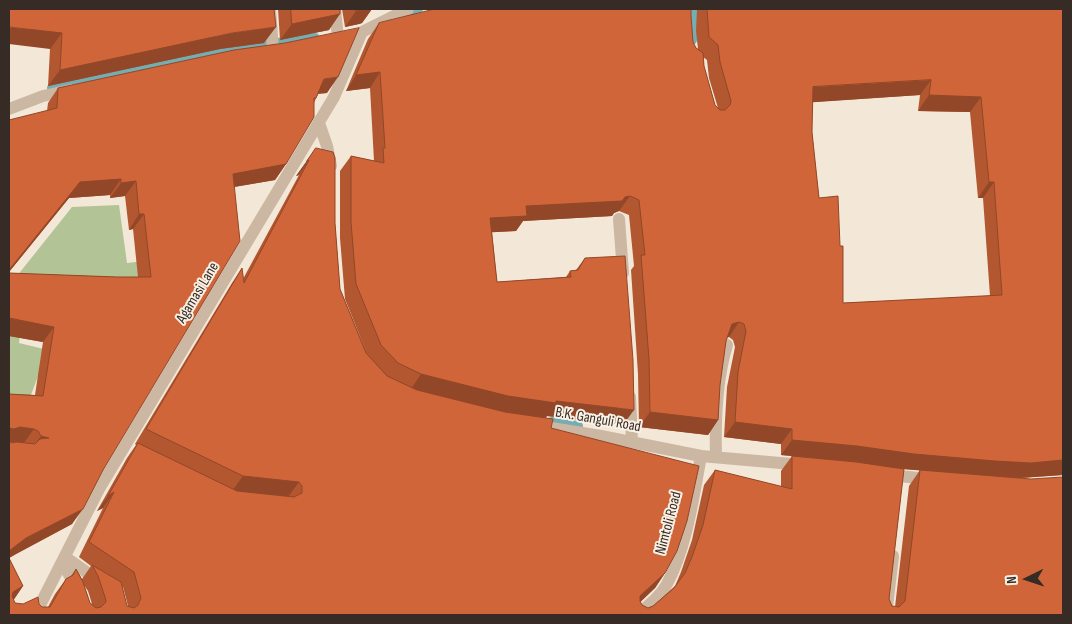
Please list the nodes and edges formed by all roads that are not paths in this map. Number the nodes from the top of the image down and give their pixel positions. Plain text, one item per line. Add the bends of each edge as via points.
1 (270, 9) edge
2 (335, 9) edge
3 (408, 9) edge
4 (362, 32) junction
5 (273, 49) edge
6 (87, 87) edge
7 (9, 109) edge
8 (319, 123) junction
9 (332, 182) edge
10 (619, 219) edge
11 (624, 286) edge
12 (727, 345) edge
13 (630, 384) edge
14 (524, 424) edge
15 (632, 442) junction
16 (701, 456) junction
17 (716, 457) junction
18 (816, 466) edge
19 (874, 473) edge
20 (939, 480) edge
21 (894, 548) edge
22 (63, 560) junction
23 (110, 588) edge
24 (44, 596) junction
25 (26, 604) edge
26 (34, 615) edge
27 (87, 615) edge
28 (637, 615) edge
29 (886, 615) edge

1 - 5 street
2 - 4 street via 334,39
3 - 4 street
4 - 8 street, Agamasi Lane
6 - 7 street via 43,96
8 - 9 street via 327,146
8 - 22 street, Agamasi Lane via 129,450 99,489
10 - 11 street
12 - 17 street via 722,363
13 - 15 street
14 - 15 street, B.K. Ganguli Road
15 - 16 street, B.K. Ganguli Road
16 - 17 street, B.K. Ganguli Road
16 - 28 street, Nimtoli Road via 681,550 666,585 655,600
17 - 18 street, B.K. Ganguli Road
19 - 20 street via 902,481
21 - 29 street
22 - 23 street
22 - 24 street, Agamasi Lane
22 - 27 street
24 - 25 street
24 - 26 street, Agamasi Lane

